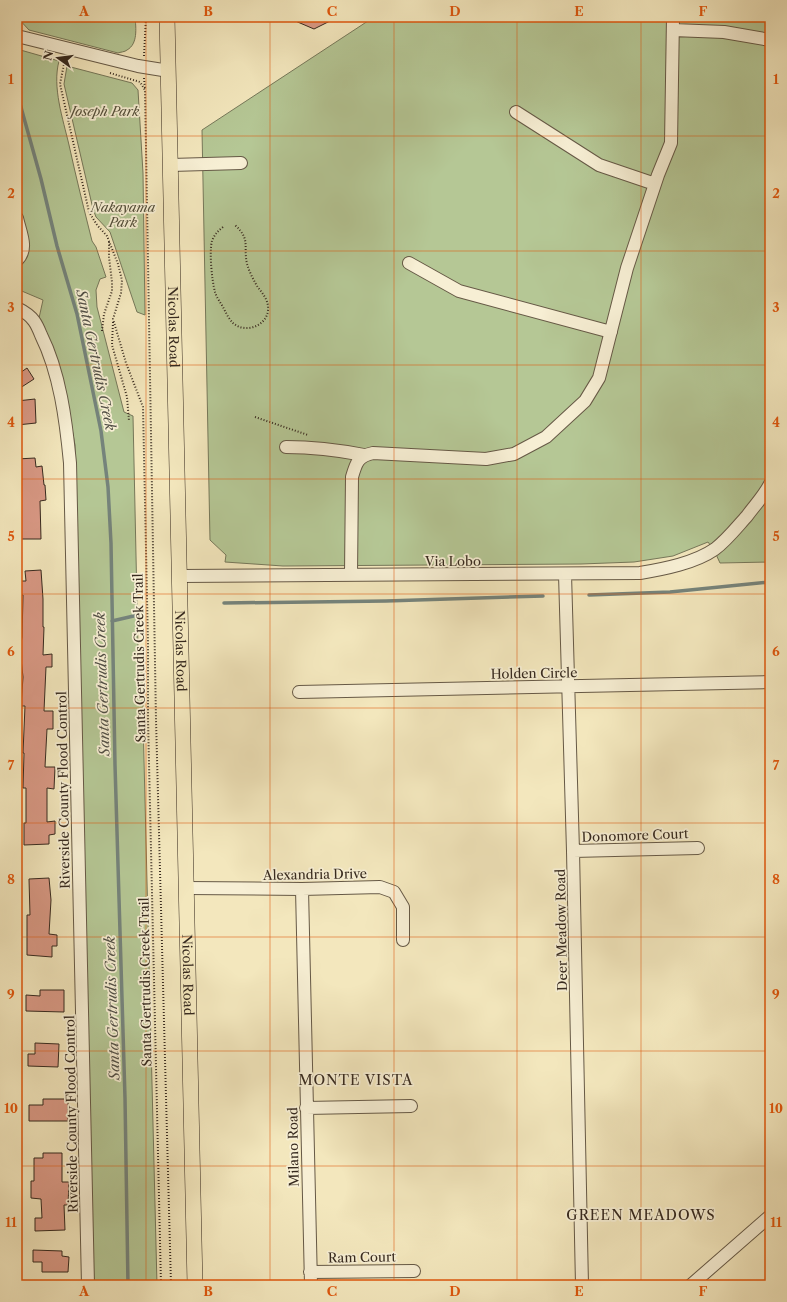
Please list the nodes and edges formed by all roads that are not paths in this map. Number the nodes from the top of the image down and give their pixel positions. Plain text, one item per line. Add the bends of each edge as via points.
1 (167, 17) edge
2 (672, 17) edge
3 (673, 30) junction
4 (17, 36) edge
5 (770, 40) edge
6 (169, 71) junction
7 (516, 112) dead end
8 (241, 163) dead end
9 (171, 165) junction
10 (655, 184) junction
11 (17, 218) edge
12 (17, 260) edge
13 (409, 263) dead end
14 (17, 308) edge
15 (611, 332) junction
16 (286, 447) dead end
17 (364, 455) junction
18 (770, 484) edge
19 (565, 574) junction
20 (351, 575) junction
21 (180, 576) junction
22 (770, 682) edge
23 (568, 686) junction
24 (299, 692) dead end
25 (698, 848) dead end
26 (573, 851) junction
27 (186, 888) junction
28 (302, 889) junction
29 (403, 940) dead end
30 (410, 1106) dead end
31 (306, 1108) junction
32 (770, 1216) edge
33 (414, 1270) dead end
34 (310, 1272) junction
35 (88, 1285) edge
36 (195, 1285) edge
37 (311, 1285) edge
38 (582, 1285) edge
39 (690, 1285) edge

1 - 6 main road, Nicolas Road
2 - 3 street
3 - 5 street via 724,32
3 - 10 street via 671,143
4 - 6 street via 138,66
6 - 9 main road, Nicolas Road
7 - 10 street via 599,165
8 - 9 street
9 - 21 main road, Nicolas Road
10 - 15 street via 627,268
11 - 12 street via 24,249
13 - 15 street via 459,291
14 - 35 street, Riverside County Flood Control via 34,321 53,362 65,421 70,463
15 - 17 street via 599,378 585,401 546,437 514,454 486,459 373,453
16 - 17 street via 333,449
17 - 20 street via 356,463 352,477
18 - 19 street, Via Lobo via 764,495 721,544 694,559 640,573
19 - 20 street, Via Lobo
19 - 23 street, Deer Meadow Road
20 - 21 street, Via Lobo
21 - 27 main road, Nicolas Road
22 - 23 street, Holden Circle
23 - 24 street, Holden Circle
23 - 26 street, Deer Meadow Road
25 - 26 street, Donomore Court
26 - 38 street, Deer Meadow Road
27 - 28 street, Alexandria Drive
27 - 36 main road, Nicolas Road
28 - 29 street, Alexandria Drive via 380,887 394,892 402,907
28 - 31 street, Milano Road
30 - 31 street
31 - 34 street, Milano Road
32 - 39 street
33 - 34 street, Ram Court
34 - 37 street, Milano Road

